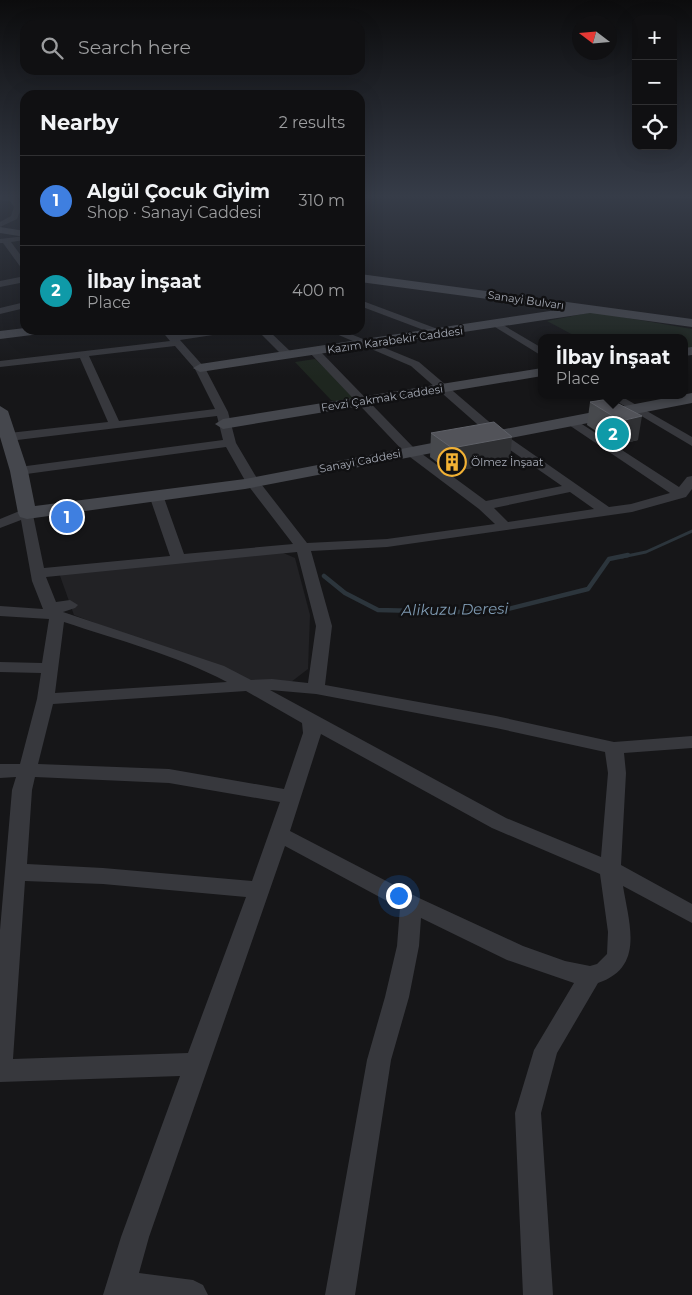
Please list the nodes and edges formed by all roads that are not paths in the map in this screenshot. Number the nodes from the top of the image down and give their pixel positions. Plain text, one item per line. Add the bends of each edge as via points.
1 (365, 279) edge
2 (20, 280) edge
3 (0, 284) edge
4 (406, 284) junction
5 (365, 290) edge
6 (365, 305) edge
7 (20, 306) edge
8 (591, 309) junction
9 (0, 310) edge
10 (692, 323) edge
11 (498, 325) junction
12 (20, 332) edge
13 (440, 333) junction
14 (0, 335) edge
15 (187, 335) edge
16 (267, 335) edge
17 (345, 335) edge
18 (172, 337) edge
19 (368, 344) junction
20 (538, 350) edge
21 (314, 352) junction
22 (83, 354) junction
23 (288, 355) junction
24 (0, 364) edge
25 (200, 368) junction
26 (538, 373) edge
27 (441, 388) junction
28 (617, 399) edge
29 (687, 399) edge
30 (362, 401) junction
31 (633, 409) junction
32 (1, 417) edge
33 (222, 418) junction
34 (570, 421) junction
35 (115, 424) junction
36 (498, 435) junction
37 (9, 437) junction
38 (692, 442) edge
39 (230, 443) junction
40 (410, 451) junction
41 (19, 471) junction
42 (692, 480) edge
43 (252, 481) junction
44 (573, 488) junction
45 (681, 494) junction
46 (156, 495) junction
47 (484, 506) junction
48 (607, 512) junction
49 (27, 513) junction
50 (0, 524) edge
51 (505, 526) junction
52 (303, 547) junction
53 (178, 559) junction
54 (38, 573) junction
55 (59, 609) junction
56 (0, 611) edge
57 (0, 667) edge
58 (50, 668) junction
59 (251, 686) junction
60 (316, 689) junction
61 (46, 699) junction
62 (310, 720) junction
63 (692, 742) edge
64 (614, 748) junction
65 (27, 770) junction
66 (0, 771) edge
67 (291, 796) junction
68 (279, 834) junction
69 (610, 870) junction
70 (16, 872) junction
71 (258, 890) junction
72 (411, 904) junction
73 (692, 914) edge
74 (590, 976) junction
75 (197, 1064) junction
76 (0, 1071) edge
77 (120, 1290) edge
78 (193, 1295) edge
79 (340, 1295) edge
80 (538, 1295) edge

1 - 4 street, Sanayi Bulvarı
2 - 3 street
4 - 5 street
4 - 8 street, Sanayi Bulvarı
6 - 13 street
7 - 9 street
8 - 10 street, Sanayi Bulvarı
8 - 11 street, Kazım Karabekir Caddesi
11 - 13 street, Kazım Karabekir Caddesi
11 - 20 street
12 - 14 street
13 - 19 street, Kazım Karabekir Caddesi
15 - 18 street
16 - 23 street
17 - 19 street
18 - 22 street
18 - 25 street
19 - 21 street, Kazım Karabekir Caddesi
19 - 27 street via 415,364
21 - 23 street, Kazım Karabekir Caddesi
21 - 30 street
22 - 24 street
22 - 35 street
23 - 25 street, Kazım Karabekir Caddesi
25 - 33 street
26 - 27 street, Fevzi Çakmak Caddesi
27 - 30 street, Fevzi Çakmak Caddesi
27 - 36 street
28 - 31 street
29 - 31 street, Sanayi Caddesi
30 - 33 street, Fevzi Çakmak Caddesi
30 - 40 street
31 - 34 street, Sanayi Caddesi
31 - 38 street
32 - 37 street
33 - 35 street
33 - 39 street
34 - 36 street, Sanayi Caddesi
34 - 45 street
35 - 37 street
36 - 40 street, Sanayi Caddesi
36 - 44 street
37 - 41 street
39 - 41 street
39 - 43 street
40 - 43 street, Sanayi Caddesi
40 - 47 street
41 - 49 street
42 - 45 street
43 - 46 street, Sanayi Caddesi
43 - 52 street
44 - 47 street
44 - 48 street
45 - 48 street
46 - 49 street, Sanayi Caddesi
46 - 53 street
47 - 51 street
48 - 51 street
49 - 50 street
49 - 54 street
51 - 52 street via 386,543
52 - 53 street
52 - 60 street via 324,626
53 - 54 street
54 - 55 street
55 - 56 street
55 - 58 street
55 - 59 street
57 - 58 street
58 - 61 street
59 - 60 street via 272,684
59 - 61 street
59 - 62 street
60 - 64 street via 496,722
61 - 65 street
62 - 67 street via 312,733
62 - 69 street via 499,823
63 - 64 street
64 - 69 street via 616,773
65 - 66 street
65 - 67 street via 169,776
65 - 70 street via 22,790
67 - 68 street
68 - 71 street
68 - 72 street
69 - 73 street
69 - 74 street via 618,957 605,971
70 - 71 street
70 - 76 street
71 - 75 street
72 - 74 street via 516,953 564,972
72 - 79 street via 408,946 378,1060
74 - 80 street via 546,1050 528,1113
75 - 76 street
75 - 77 street via 135,1236
77 - 78 street

